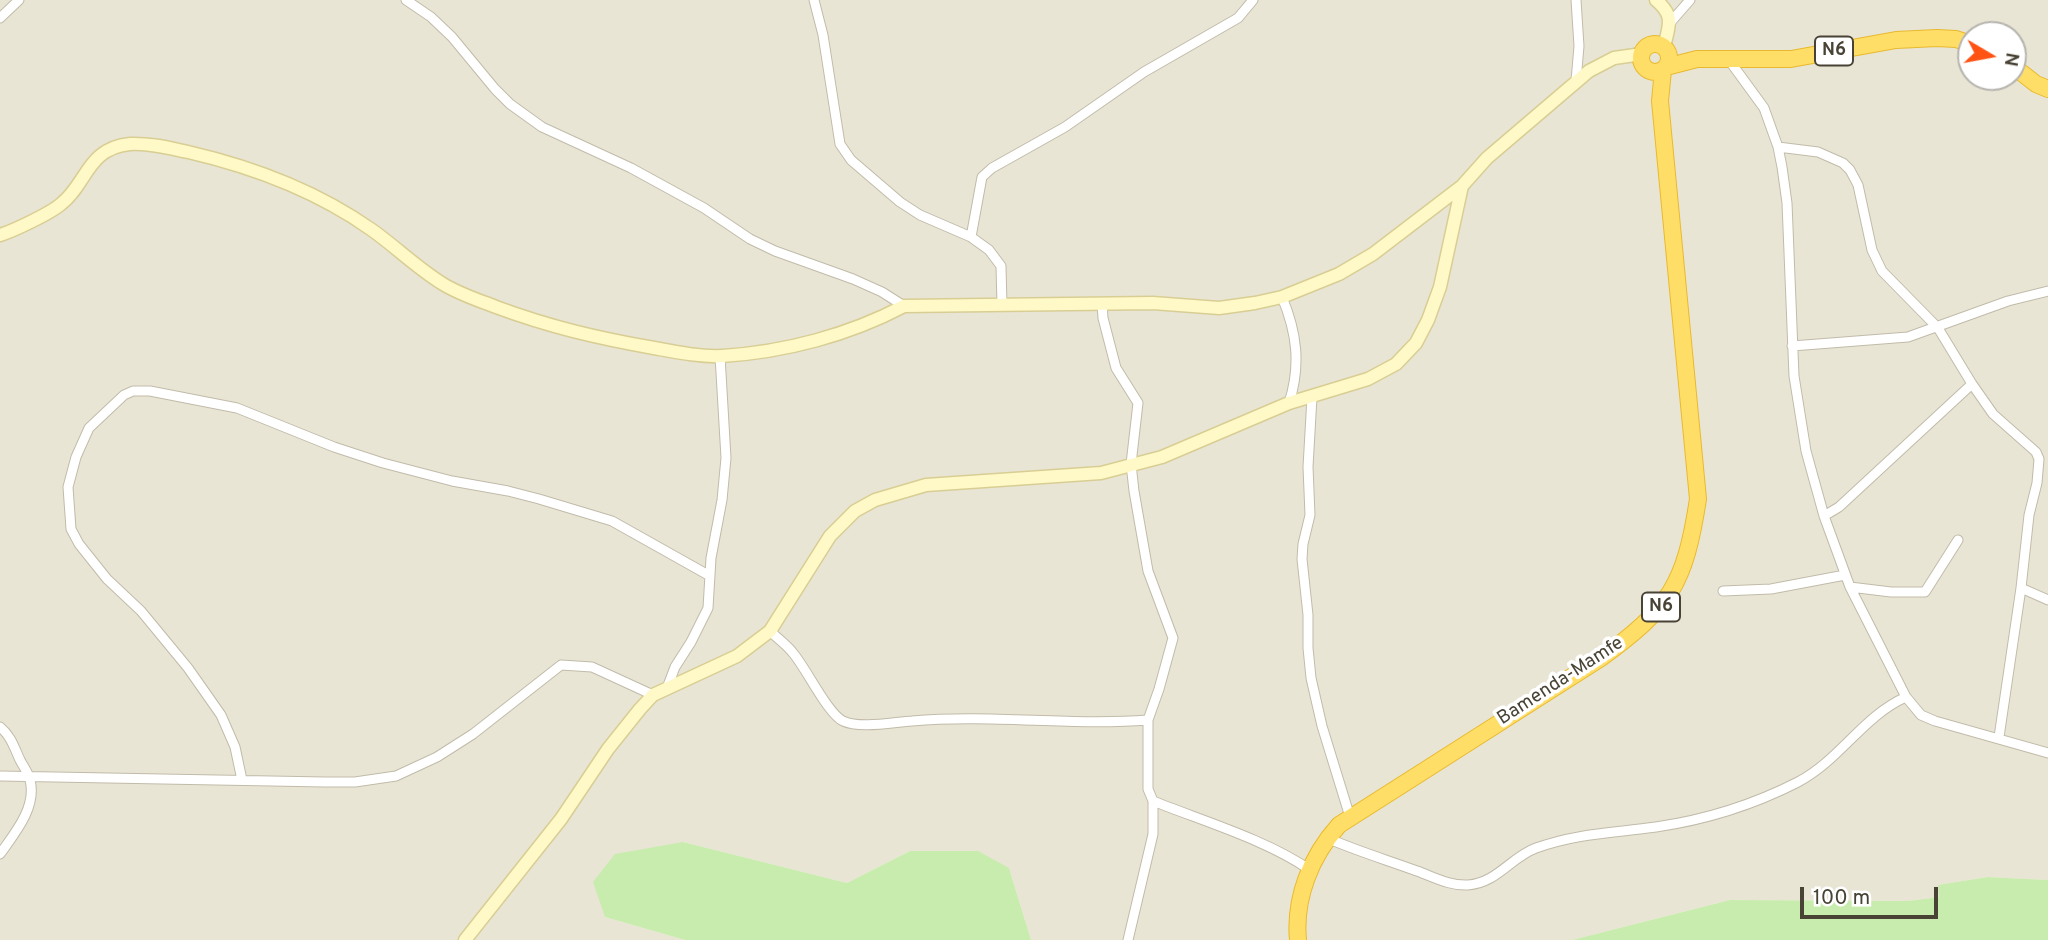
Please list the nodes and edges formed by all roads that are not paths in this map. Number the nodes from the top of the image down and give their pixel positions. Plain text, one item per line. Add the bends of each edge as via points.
1 (19, 0) edge
2 (406, 0) edge
3 (814, 0) edge
4 (1253, 0) edge
5 (1576, 0) edge
6 (1656, 0) edge
7 (1690, 0) edge
8 (0, 18) edge
9 (1669, 24) junction
10 (1957, 39) edge
11 (1642, 54) junction
12 (1729, 60) junction
13 (1662, 61) junction
14 (2027, 77) edge
15 (1576, 81) junction
16 (2048, 89) edge
17 (1778, 147) junction
18 (1462, 186) junction
19 (0, 235) edge
20 (971, 237) junction
21 (2048, 291) edge
22 (1282, 297) junction
23 (1102, 304) junction
24 (1002, 305) junction
25 (904, 306) junction
26 (1938, 328) junction
27 (1792, 346) junction
28 (720, 356) junction
29 (1972, 384) junction
30 (1312, 397) junction
31 (1289, 403) junction
32 (1131, 464) junction
33 (2037, 483) junction
34 (2048, 485) edge
35 (1824, 516) junction
36 (1958, 540) dead end
37 (1845, 575) junction
38 (710, 576) junction
39 (1850, 587) junction
40 (2021, 588) junction
41 (1723, 591) dead end
42 (2048, 600) edge
43 (770, 631) junction
44 (667, 688) junction
45 (653, 695) junction
46 (1906, 697) junction
47 (1148, 720) junction
48 (0, 727) edge
49 (1999, 737) junction
50 (2048, 753) edge
51 (0, 776) edge
52 (29, 778) junction
53 (242, 780) junction
54 (1153, 801) junction
55 (1350, 817) junction
56 (1327, 838) junction
57 (0, 854) edge
58 (1310, 870) junction
59 (466, 940) edge
60 (1128, 940) edge
61 (1298, 940) edge

1 - 8 street
2 - 25 street via 452,37 510,104 542,127 631,168 750,239 853,279
3 - 20 street via 841,144 851,160 920,215
4 - 20 street via 1238,18 992,168 982,177
5 - 15 street
6 - 9 street via 1668,12
7 - 9 street
9 - 13 street
10 - 12 highway, N6 via 1896,40 1791,60
11 - 13 highway, Bamenda-Mamfe / N6 via 1644,66
11 - 13 highway, N6 via 1649,46 1659,45
11 - 15 street via 1604,61
12 - 13 highway, N6
12 - 17 street via 1763,108
13 - 55 highway, Bamenda-Mamfe / N6 via 1660,101 1698,499 1691,545 1680,574 1667,599 1634,634
14 - 16 highway
15 - 18 street via 1487,158
17 - 26 street via 1818,152 1850,170 1858,185 1877,263
17 - 27 street via 1787,203
18 - 22 street via 1373,254 1339,274
18 - 30 street via 1440,287 1416,343 1396,364 1378,374
19 - 28 street via 62,204 96,159 111,149 128,144 167,147 221,160 324,200 371,229 444,285 540,324 679,353
20 - 24 street via 1001,266
21 - 26 street
22 - 23 street via 1219,308
22 - 31 street via 1294,328 1298,358
23 - 24 street
23 - 32 street via 1116,368 1138,403
24 - 25 street
25 - 28 street via 811,342
26 - 27 street via 1908,337
26 - 29 street
27 - 35 street via 1798,410
28 - 38 street via 726,458
29 - 33 street via 1993,414 2036,452
29 - 35 street
30 - 31 street
30 - 55 street via 1310,515 1302,559 1308,648 1322,726
31 - 32 street via 1162,457
32 - 43 street via 1101,473 942,482 874,500 845,518 830,536
32 - 47 street via 1148,571 1172,638
33 - 34 street
33 - 40 street
35 - 37 street
36 - 39 street via 1925,592
37 - 39 street
37 - 41 street via 1772,590
38 - 44 street via 708,608
38 - 53 street via 612,522 508,491 383,463 237,408 133,391 89,428 68,487 71,529 92,562 156,628 221,715 236,747
39 - 46 street
40 - 42 street
40 - 49 street
43 - 44 street via 737,656
43 - 47 street via 792,651 832,712 849,723 937,718
44 - 45 street
45 - 53 street via 592,667 561,664 473,734 396,776 355,782
45 - 59 street
46 - 49 street via 1926,718
46 - 56 street via 1875,715 1833,758 1766,797 1699,818 1548,844 1526,852 1485,882 1443,882
47 - 54 street via 1148,789
48 - 52 street via 8,733
49 - 50 street
51 - 52 street
52 - 53 street
52 - 57 street via 32,792 25,816
54 - 58 street via 1274,849
54 - 60 street via 1153,834
55 - 56 highway, Bamenda-Mamfe / N6
56 - 58 highway, Bamenda-Mamfe / N6
58 - 61 highway, Bamenda-Mamfe / N6 via 1299,910

